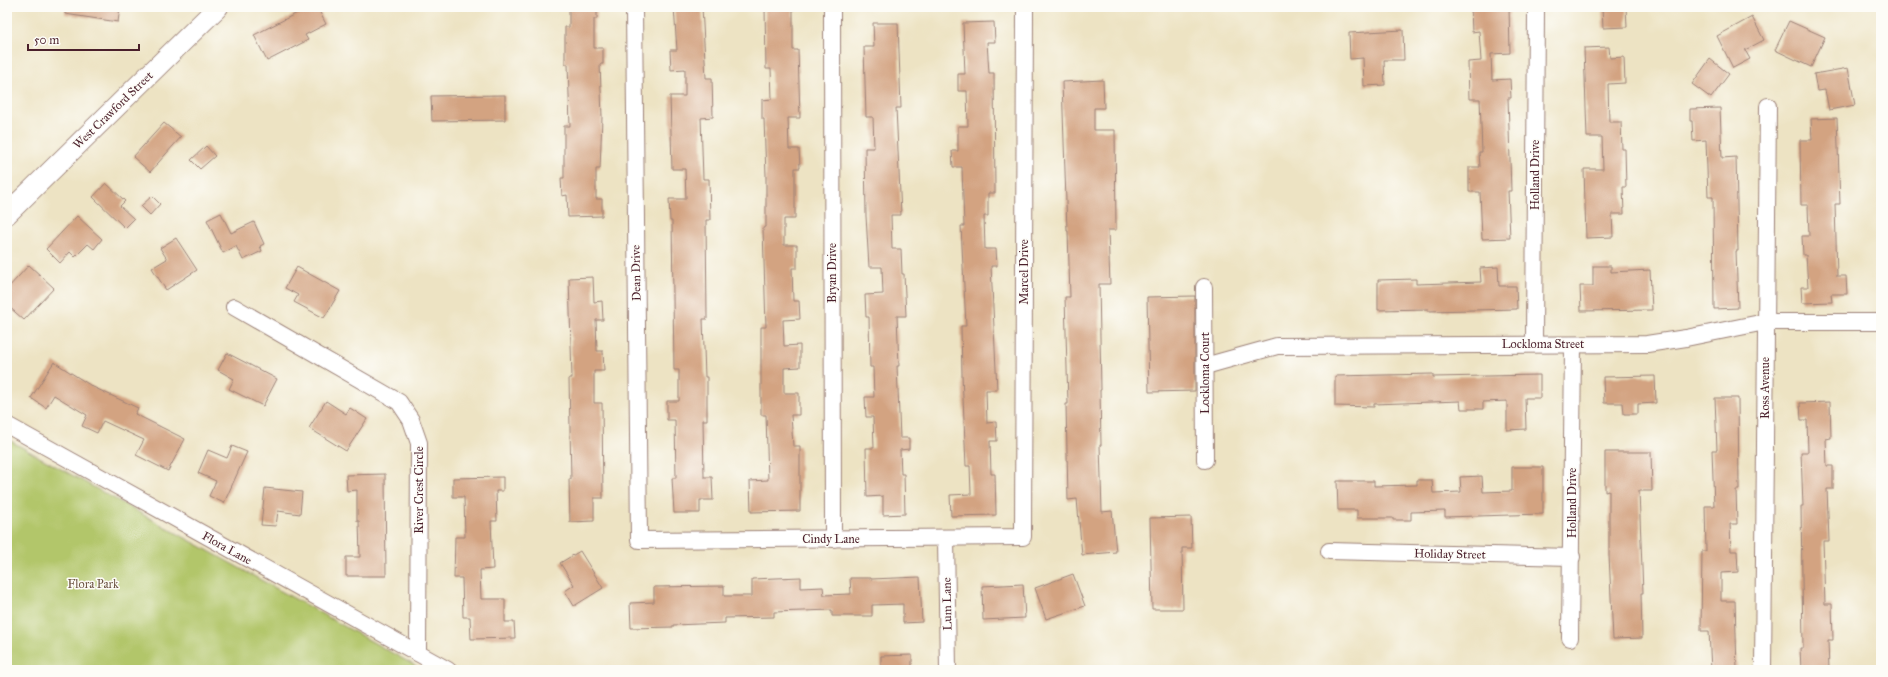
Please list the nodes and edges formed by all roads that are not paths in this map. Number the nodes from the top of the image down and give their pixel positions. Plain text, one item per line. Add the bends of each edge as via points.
1 (218, 7) edge
2 (634, 7) edge
3 (832, 7) edge
4 (1024, 7) edge
5 (1536, 7) edge
6 (1768, 106) dead end
7 (7, 214) edge
8 (1204, 287) dead end
9 (234, 307) dead end
10 (1765, 322) junction
11 (1881, 322) edge
12 (1534, 344) junction
13 (1573, 345) junction
14 (1205, 366) junction
15 (7, 426) edge
16 (1205, 460) dead end
17 (1023, 537) joint
18 (946, 538) junction
19 (638, 540) joint
20 (833, 540) junction
21 (1329, 551) dead end
22 (1572, 557) junction
23 (1570, 638) dead end
24 (418, 653) junction
25 (448, 670) edge
26 (948, 670) edge
27 (1763, 670) edge

1 - 7 street, West Crawford Street
2 - 19 street, Dean Drive
3 - 20 street, Bryan Drive
4 - 17 street, Marcel Drive
5 - 12 street, Holland Drive
6 - 10 street, Ross Avenue
8 - 14 street, Lockloma Court
9 - 24 street, River Crest Circle via 399,402 411,420 419,443
10 - 11 street, Lockloma Street
10 - 13 street, Lockloma Street via 1647,344
10 - 27 street, Ross Avenue
12 - 13 street, Lockloma Street
12 - 14 street, Lockloma Street via 1277,346
13 - 22 street, Holland Drive
14 - 16 street, Lockloma Court
15 - 24 street, Flora Lane
17 - 18 street, Cindy Lane
18 - 20 street, Cindy Lane
18 - 26 street, Lum Lane
19 - 20 street, Cindy Lane
21 - 22 street, Holiday Street
22 - 23 street, Holland Drive
24 - 25 street, Flora Lane

